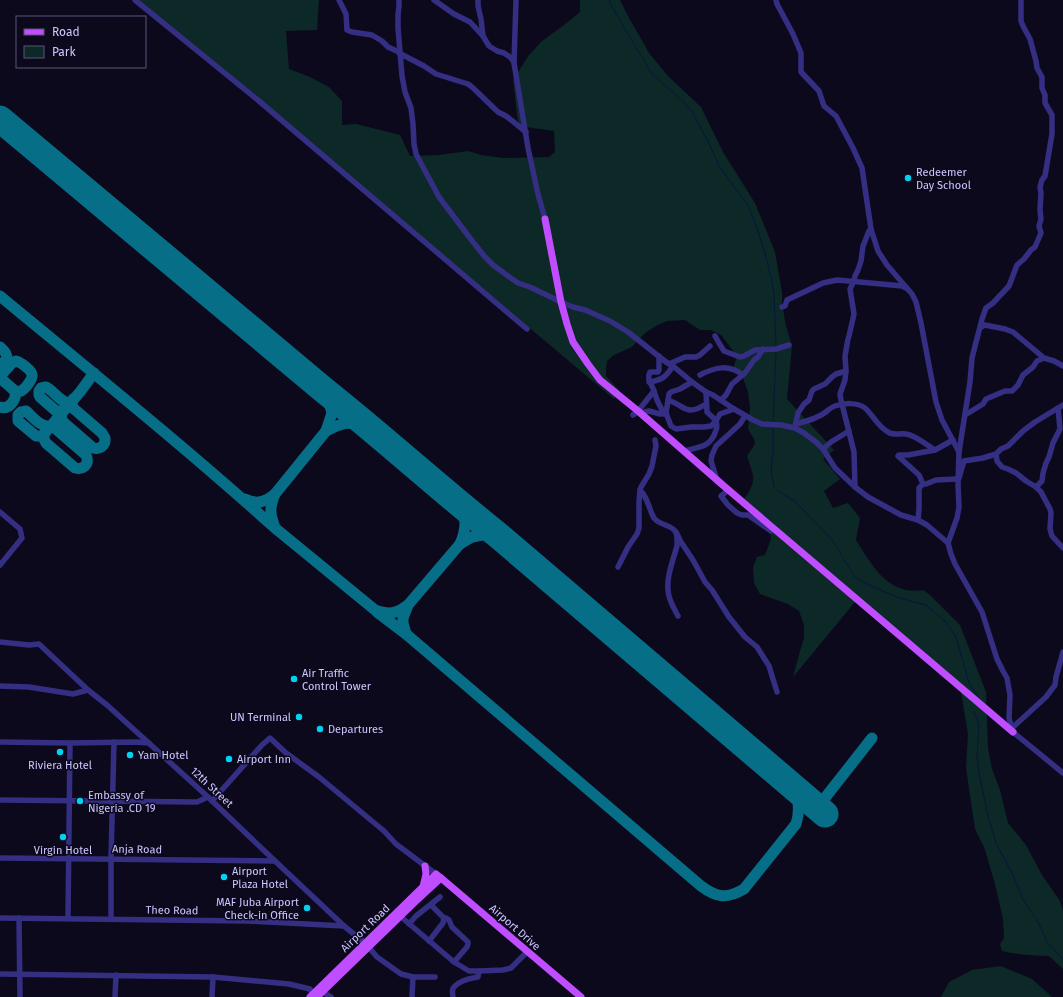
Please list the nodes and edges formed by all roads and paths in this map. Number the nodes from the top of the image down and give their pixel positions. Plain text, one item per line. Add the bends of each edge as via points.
1 (135, 0) edge
2 (339, 0) edge
3 (399, 0) edge
4 (434, 0) edge
5 (478, 0) edge
6 (516, 0) edge
7 (776, 0) edge
8 (1021, 0) edge
9 (483, 36) junction
10 (399, 53) junction
11 (514, 63) junction
12 (526, 132) junction
13 (545, 219) joint
14 (871, 229) junction
15 (854, 281) junction
16 (908, 289) junction
17 (561, 302) junction
18 (782, 307) dead end
19 (981, 327) junction
20 (527, 329) dead end
21 (715, 336) dead end
22 (790, 345) dead end
23 (710, 346) dead end
24 (763, 349) junction
25 (659, 356) junction
26 (1044, 358) junction
27 (671, 365) junction
28 (1063, 366) edge
29 (846, 371) junction
30 (700, 375) dead end
31 (743, 375) junction
32 (649, 382) junction
33 (692, 382) junction
34 (654, 391) junction
35 (706, 392) junction
36 (668, 400) junction
37 (721, 400) junction
38 (706, 404) junction
39 (842, 405) junction
40 (1062, 406) edge
41 (734, 409) junction
42 (637, 413) junction
43 (665, 413) junction
44 (965, 415) junction
45 (745, 416) junction
46 (716, 421) junction
47 (796, 426) junction
48 (849, 431) junction
49 (655, 440) dead end
50 (953, 440) junction
51 (823, 449) junction
52 (935, 450) junction
53 (684, 451) junction
54 (959, 452) junction
55 (996, 454) junction
56 (959, 478) junction
57 (717, 480) junction
58 (923, 484) junction
59 (855, 487) junction
60 (1036, 487) junction
61 (640, 490) junction
62 (726, 492) dead end
63 (0, 512) edge
64 (918, 520) junction
65 (771, 531) dead end
66 (676, 532) junction
67 (948, 543) junction
68 (1063, 548) edge
69 (0, 565) edge
70 (618, 567) dead end
71 (678, 616) dead end
72 (0, 642) edge
73 (1063, 652) edge
74 (0, 686) edge
75 (88, 690) junction
76 (777, 692) dead end
77 (1012, 730) junction
78 (0, 742) edge
79 (114, 742) junction
80 (70, 743) junction
81 (149, 743) junction
82 (1063, 773) edge
83 (210, 799) junction
84 (0, 800) edge
85 (69, 801) junction
86 (112, 801) junction
87 (0, 858) edge
88 (68, 858) junction
89 (111, 859) junction
90 (274, 860) junction
91 (425, 866) junction
92 (439, 876) junction
93 (423, 887) junction
94 (431, 887) junction
95 (452, 887) junction
96 (440, 897) dead end
97 (431, 905) junction
98 (400, 916) junction
99 (0, 918) edge
100 (20, 918) junction
101 (68, 918) junction
102 (444, 918) junction
103 (111, 919) junction
104 (409, 924) junction
105 (344, 926) junction
106 (429, 941) junction
107 (367, 946) junction
108 (527, 952) junction
109 (454, 962) junction
110 (479, 972) junction
111 (0, 974) edge
112 (20, 974) junction
113 (116, 975) junction
114 (213, 976) junction
115 (413, 977) junction
116 (435, 977) dead end
117 (316, 995) edge
118 (20, 997) edge
119 (115, 997) edge
120 (212, 997) edge
121 (331, 997) edge
122 (412, 997) edge
123 (453, 997) edge
124 (581, 997) edge

1 - 20 street
2 - 10 street via 346,14 347,30 372,35
3 - 10 street
4 - 9 street via 470,22
5 - 9 street
6 - 11 street
7 - 14 street via 801,53 801,72 818,91 824,106 836,116 862,168
8 - 19 street via 1021,21 1030,38 1037,68 1042,77 1045,103 1052,115 1052,134 1045,176 1040,187 1041,233 1035,247 1017,265 1009,286 986,308
9 - 11 street via 489,46 510,57
10 - 12 street via 436,74 472,87 498,112
10 - 17 street via 405,92 411,108 416,154 439,197 493,265 518,283 530,286
11 - 12 street
12 - 13 street
13 - 17 main road
14 - 15 street via 863,246
14 - 16 street via 878,251
15 - 16 street via 902,286
15 - 18 street via 837,280 823,283 787,300
15 - 29 street via 850,289 854,314 845,356
16 - 50 street via 916,302 936,402
17 - 25 street via 610,321
17 - 42 main road via 573,342 588,364 600,380
19 - 26 street via 986,325 1013,332
19 - 44 street via 972,358
21 - 24 street via 724,351 738,356 743,357 755,350
22 - 24 street
23 - 27 street via 696,357 685,357
24 - 31 street
25 - 27 street
25 - 32 street via 659,370 650,372
26 - 28 street
26 - 44 street via 1037,361 1023,375 1018,386 1012,391 1005,391 986,399 983,404
27 - 32 street via 661,380
27 - 33 street
29 - 39 street via 840,394
29 - 47 street via 836,374 825,384 814,389 798,413
30 - 31 street via 723,368 734,369
31 - 37 street via 732,384
32 - 34 street
33 - 35 street
33 - 36 street via 670,392
34 - 42 street
34 - 43 street
35 - 37 street
35 - 38 street
36 - 38 street via 686,410 698,409
36 - 43 street
37 - 41 street
38 - 46 street via 707,412
39 - 47 street
39 - 48 street
39 - 52 street via 859,404 886,432 906,434
40 - 55 street via 1035,422
40 - 60 street via 1060,429 1046,463 1042,481
41 - 45 street
41 - 46 street via 720,414
42 - 43 street
42 - 53 main road
43 - 46 street via 671,426 676,429 711,426
44 - 54 street
45 - 47 street via 762,424
45 - 57 street via 716,446 712,455 711,461
46 - 53 street via 716,432 708,443
47 - 51 street
48 - 51 street
48 - 59 street via 854,452
49 - 61 street via 652,466
50 - 52 street
50 - 54 street
51 - 59 street via 835,468
52 - 58 street via 898,455 919,475
53 - 57 main road
54 - 56 street
55 - 56 street via 964,460
55 - 60 street via 1002,466
56 - 58 street
56 - 67 street via 959,507
57 - 77 main road
58 - 64 street via 919,488
59 - 64 street via 889,509
60 - 68 street via 1050,509 1052,536
61 - 66 street via 648,500 654,518
61 - 70 street via 639,528
62 - 65 street via 721,496 737,513 748,515
63 - 69 street via 20,529 22,538
64 - 67 street
66 - 71 street via 678,541 668,588 670,602
66 - 76 street via 729,617 769,666
67 - 77 street via 955,564 982,612 998,659 1008,678
72 - 75 street, 12th Street via 39,644
73 - 77 street via 1051,692
74 - 75 street via 29,687 74,694
75 - 81 street, 12th Street
77 - 82 street
78 - 80 street
79 - 80 street
79 - 81 street
79 - 86 street
80 - 85 street
81 - 83 street, 12th Street
83 - 86 street via 197,802
83 - 90 street, 12th Street
83 - 91 street via 270,738
84 - 85 street
85 - 86 street
85 - 88 street
86 - 89 street
87 - 88 street, Anja Road
88 - 89 street, Anja Road
88 - 101 street
89 - 90 street, Anja Road
89 - 103 street
90 - 105 street, 12th Street
91 - 92 street
91 - 93 main road
92 - 93 main road, Airport Road
92 - 94 main road, Airport Road
92 - 95 main road, Airport Drive
93 - 107 main road, Airport Road
94 - 95 main road
94 - 98 main road, Airport Road
95 - 108 main road, Airport Drive
96 - 97 street
97 - 102 street
97 - 104 street
98 - 104 street
98 - 107 main road, Airport Road
99 - 100 street, Theo Road
100 - 101 street, Theo Road
100 - 112 street
101 - 103 street, Theo Road
102 - 106 street
102 - 109 street via 449,920 452,928 468,942
103 - 105 street, Theo Road via 247,921
104 - 106 street
105 - 107 street, 12th Street
106 - 109 street
107 - 115 street, 12th Street via 389,966 401,974
107 - 117 main road, Airport Road
108 - 110 street via 511,968
108 - 124 main road, Airport Drive
109 - 110 street via 469,971
110 - 123 street via 478,977 454,987
111 - 112 street
112 - 113 street
112 - 118 street
113 - 114 street
113 - 119 street
114 - 117 street via 310,988
114 - 120 street
115 - 116 street
115 - 122 street
117 - 121 street

